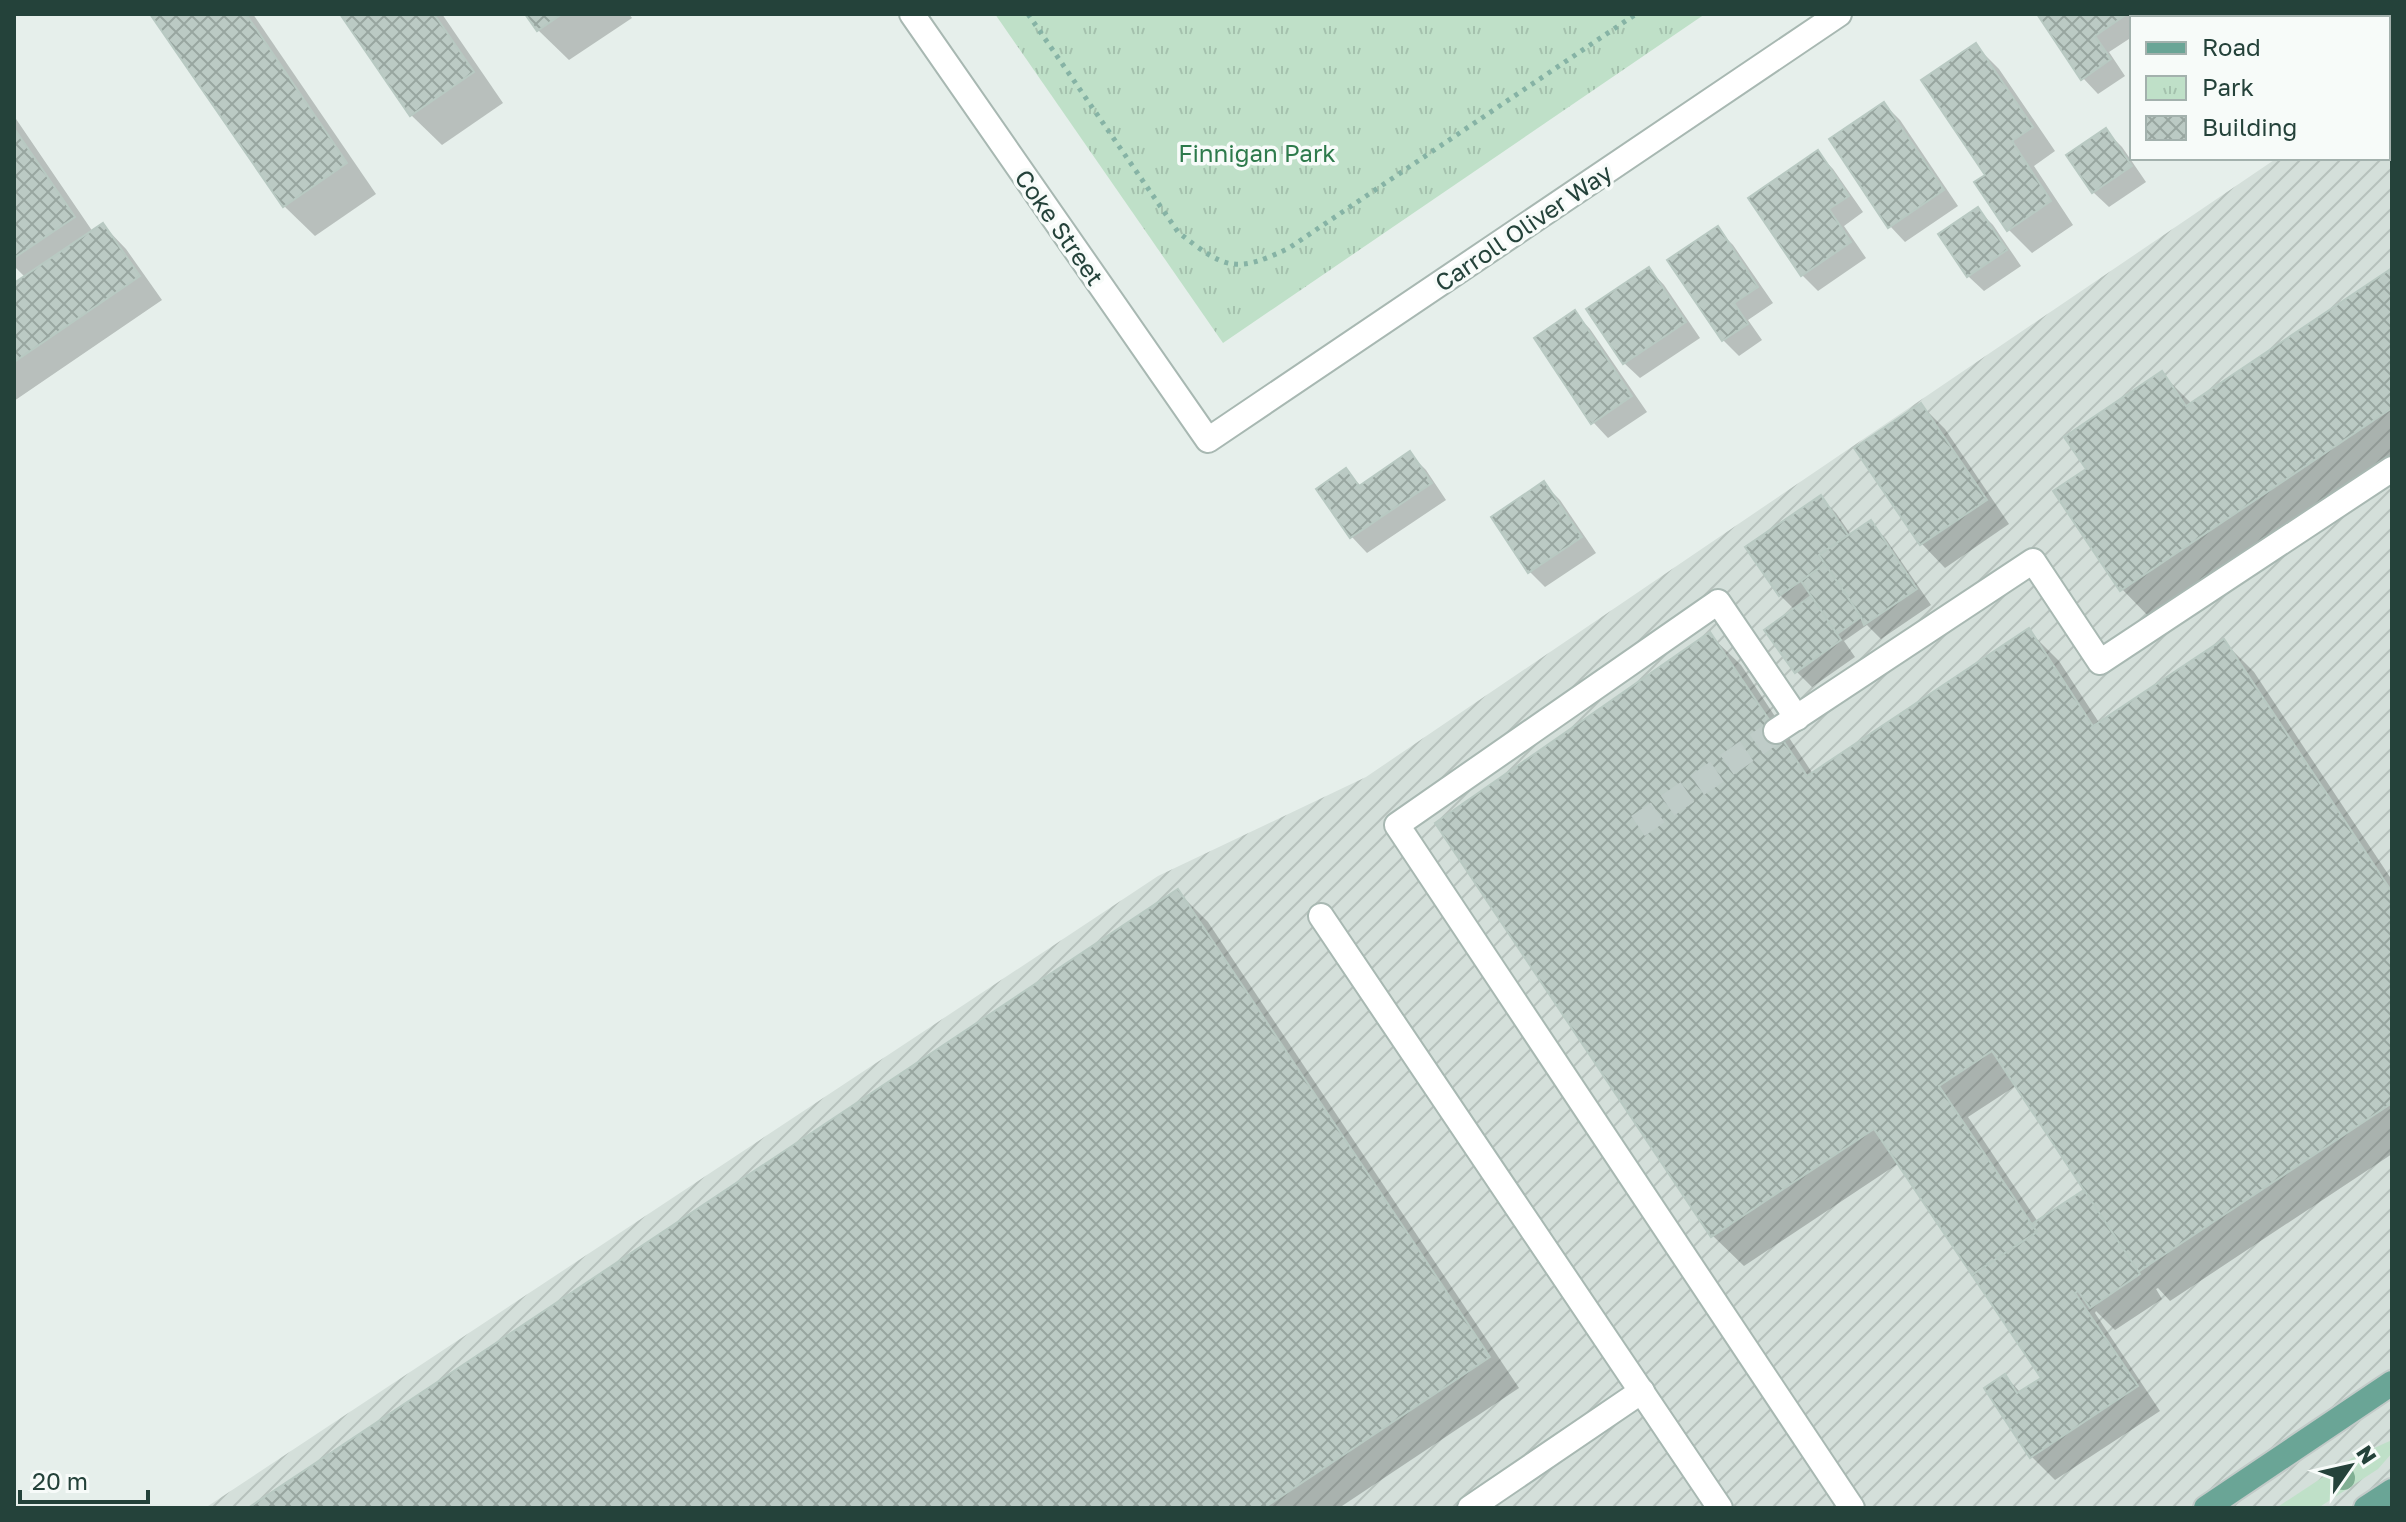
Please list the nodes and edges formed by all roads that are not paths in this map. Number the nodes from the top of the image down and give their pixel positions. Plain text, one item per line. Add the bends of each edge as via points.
1 (912, 14) edge
2 (1839, 14) edge
3 (1208, 440) joint
4 (2392, 469) edge
5 (1797, 718) junction
6 (1776, 731) tunnel mouth
7 (1321, 916) dead end
8 (2392, 1383) edge
9 (1642, 1391) junction
10 (2392, 1491) edge
11 (1470, 1508) edge
12 (1720, 1508) edge
13 (1852, 1508) edge
14 (2206, 1508) edge
15 (2366, 1508) edge

1 - 3 street, Coke Street
2 - 3 street, Carroll Oliver Way
4 - 5 street via 2100,662 2033,561
5 - 6 street
5 - 13 street via 1718,602 1397,825
7 - 9 street
8 - 14 main road
9 - 11 street
9 - 12 street
10 - 15 main road

